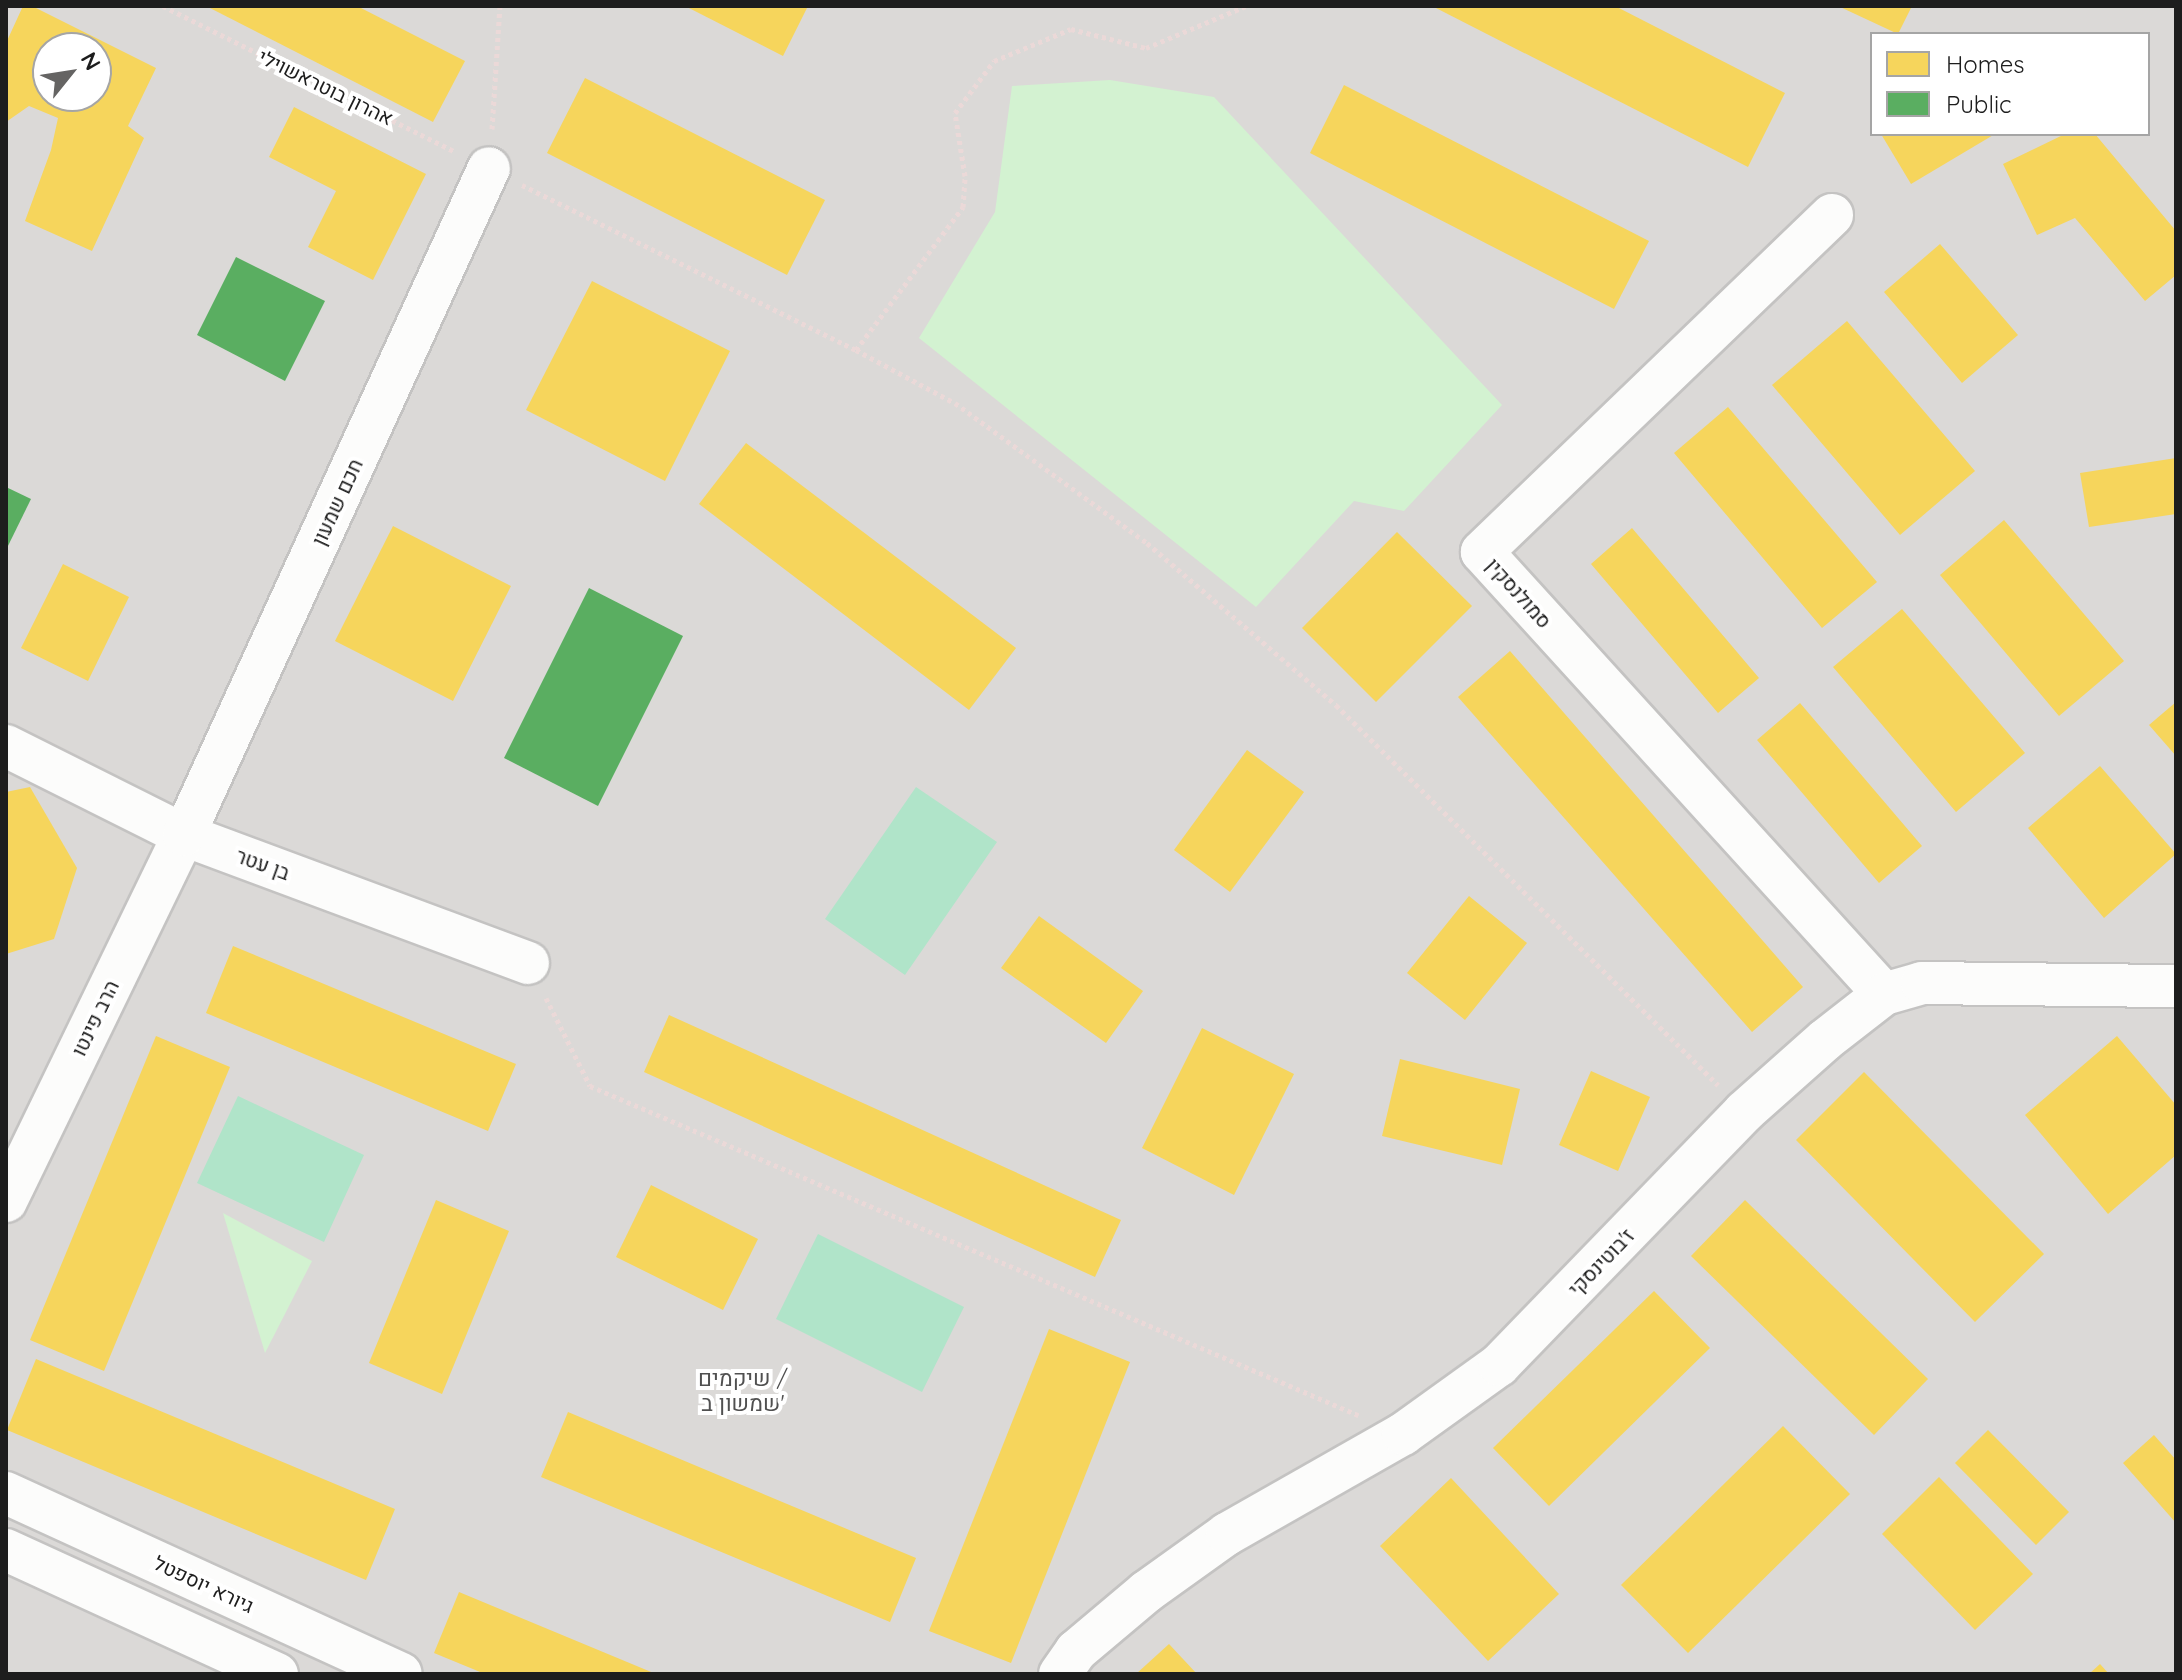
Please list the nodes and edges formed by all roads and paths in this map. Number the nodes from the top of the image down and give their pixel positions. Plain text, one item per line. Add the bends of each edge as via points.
1 (163, 6) edge
2 (500, 6) edge
3 (1246, 6) edge
4 (489, 168) junction
5 (1832, 215) dead end
6 (856, 350) junction
7 (6, 746) edge
8 (184, 835) junction
9 (528, 963) joint
10 (2176, 986) edge
11 (1884, 994) junction
12 (1744, 1112) junction
13 (6, 1201) edge
14 (1403, 1434) junction
15 (6, 1493) edge
16 (6, 1550) edge
17 (277, 1674) edge
18 (401, 1674) edge
19 (1060, 1674) edge

1 - 4 path, אהרון בוטראשוילי
2 - 4 path
3 - 6 path via 1146,48 1071,29 994,61 955,113 965,176 963,207
4 - 6 path, אהרון בוטראשוילי
4 - 8 street, חכם שמעון
5 - 11 street, סמולנסקין via 1482,552
6 - 12 path, אהרון בוטראשוילי via 955,403 1195,583 1336,705
7 - 8 street, בן עטר
8 - 9 street, בן עטר
8 - 13 street, הרב פינטו
9 - 14 path via 590,1086
10 - 11 street, ז'בוטינסקי via 1948,982
11 - 12 street, ז'בוטינסקי
12 - 14 street, ז'בוטינסקי via 1499,1365
14 - 19 street, ז'בוטינסקי via 1227,1534 1123,1611 1076,1651
15 - 18 street, גיורא יוספטל
16 - 17 street

